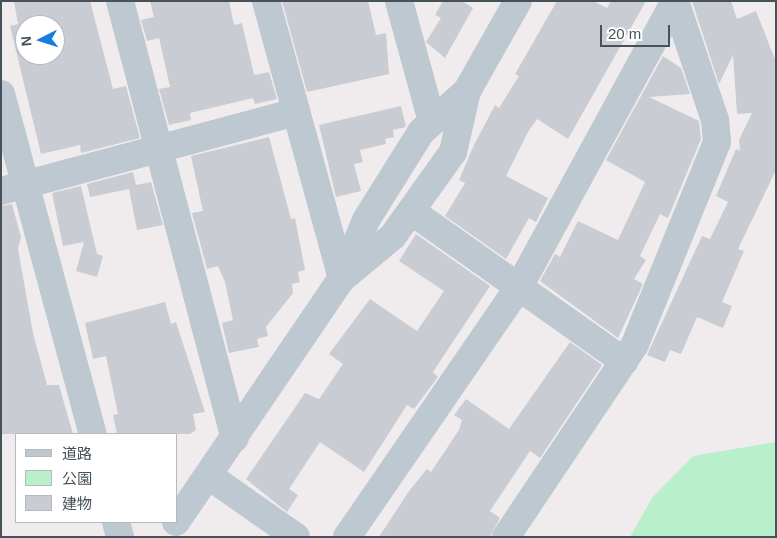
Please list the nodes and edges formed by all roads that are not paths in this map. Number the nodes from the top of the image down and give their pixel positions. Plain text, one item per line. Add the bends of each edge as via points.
1 (120, 1) edge
2 (266, 1) edge
3 (399, 1) edge
4 (518, 1) edge
5 (675, 1) edge
6 (467, 91) junction
7 (1, 94) edge
8 (296, 112) junction
9 (432, 122) junction
10 (159, 148) junction
11 (13, 187) edge
12 (411, 211) junction
13 (342, 278) junction
14 (519, 287) junction
15 (624, 361) junction
16 (93, 433) edge
17 (235, 438) junction
18 (209, 476) junction
19 (178, 519) edge
20 (116, 523) edge
21 (175, 523) edge
22 (120, 537) edge
23 (165, 537) edge
24 (296, 537) edge
25 (347, 537) edge
26 (506, 537) edge

1 - 10 street
2 - 8 street
3 - 9 street
4 - 6 street
5 - 14 street
5 - 15 street via 715,120 717,142 635,344
6 - 9 street
6 - 12 street via 453,152
7 - 11 street
8 - 10 street
8 - 13 street
9 - 13 street via 421,132 366,220
10 - 11 street
10 - 17 street
11 - 16 street
12 - 13 street via 393,236
12 - 14 street
13 - 17 street
14 - 15 street
14 - 25 street
15 - 26 street
17 - 18 street
18 - 19 street
18 - 24 street
20 - 22 street
21 - 23 street

